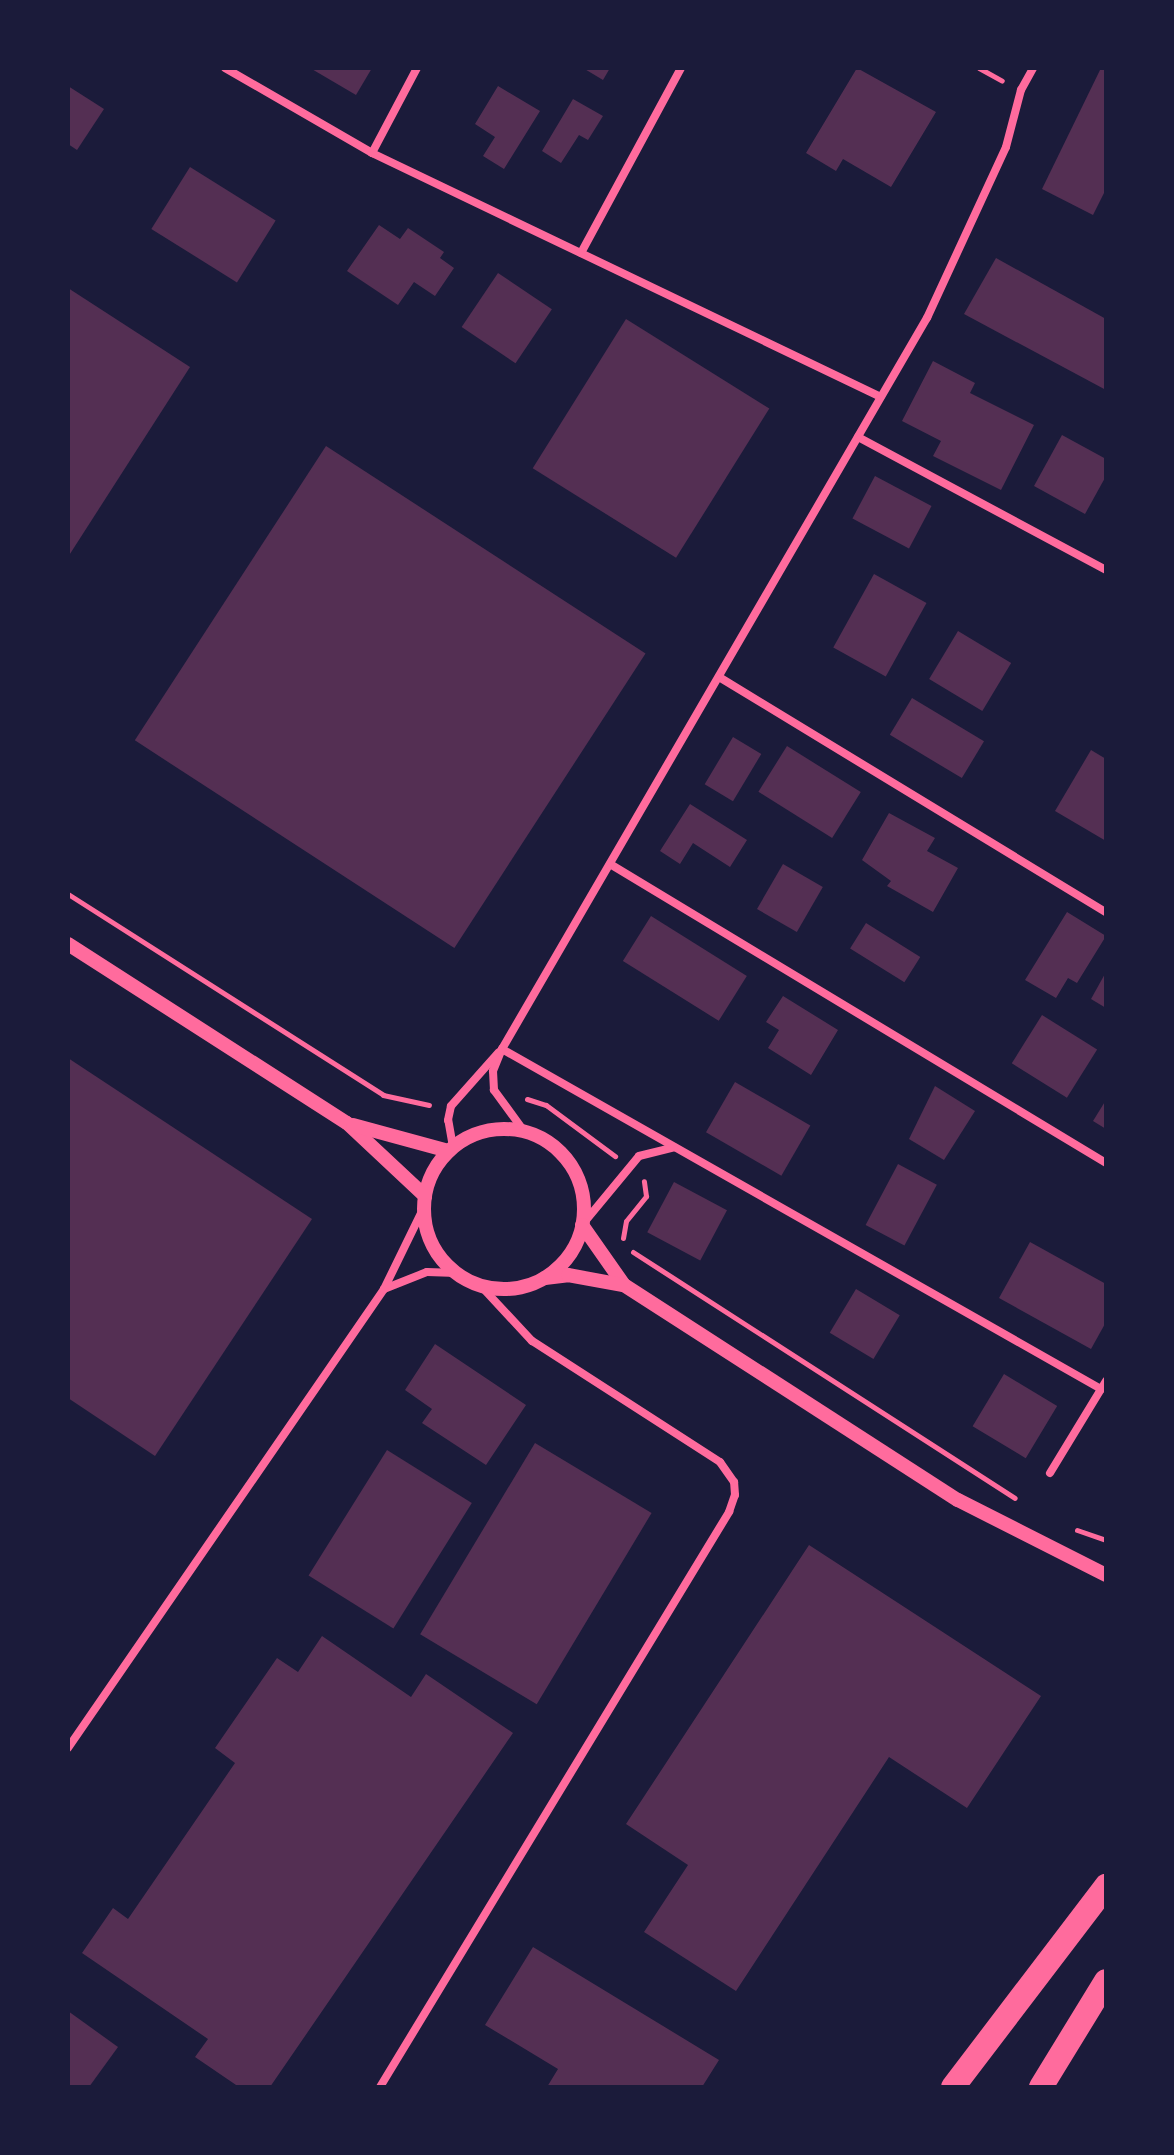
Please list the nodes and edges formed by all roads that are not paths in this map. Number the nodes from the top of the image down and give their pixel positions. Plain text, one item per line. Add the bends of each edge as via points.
1 (225, 68) edge
2 (417, 68) edge
3 (681, 68) edge
4 (1033, 68) edge
5 (372, 153) junction
6 (581, 253) junction
7 (881, 397) junction
8 (858, 437) junction
9 (1106, 570) edge
10 (719, 677) junction
11 (610, 864) junction
12 (1106, 912) edge
13 (68, 944) edge
14 (502, 1049) junction
15 (347, 1123) junction
16 (524, 1131) junction
17 (674, 1147) junction
18 (451, 1149) junction
19 (1106, 1163) edge
20 (424, 1201) junction
21 (582, 1225) junction
22 (457, 1273) junction
23 (542, 1279) junction
24 (479, 1284) junction
25 (624, 1285) junction
26 (384, 1289) junction
27 (1104, 1385) edge
28 (1050, 1473) dead end
29 (1106, 1575) edge
30 (68, 1748) edge
31 (1106, 1886) edge
32 (1106, 1981) edge
33 (380, 2087) edge
34 (953, 2087) edge
35 (1041, 2087) edge

1 - 5 street
2 - 5 street
3 - 6 street
4 - 7 street via 1006,147 960,251
5 - 6 street
6 - 7 street
7 - 8 street
8 - 9 street
8 - 10 street
10 - 11 street
10 - 12 street
11 - 14 street
11 - 19 street
13 - 15 street
14 - 16 street via 493,1071 494,1090
14 - 17 street
14 - 18 street via 451,1106
15 - 18 street
15 - 20 street
16 - 18 street via 484,1131
16 - 21 street via 549,1143 571,1165 583,1200
17 - 21 street via 639,1156 627,1166
17 - 27 street
18 - 20 street via 433,1171
20 - 22 street via 434,1248
20 - 26 street
21 - 23 street via 570,1253
21 - 25 street
22 - 24 street
22 - 26 street via 427,1272
23 - 24 street via 511,1288
23 - 25 street via 568,1275
24 - 33 street via 532,1341 720,1462 734,1482 735,1495
25 - 29 street via 958,1500
26 - 30 street
27 - 28 street
31 - 34 highway
32 - 35 highway

